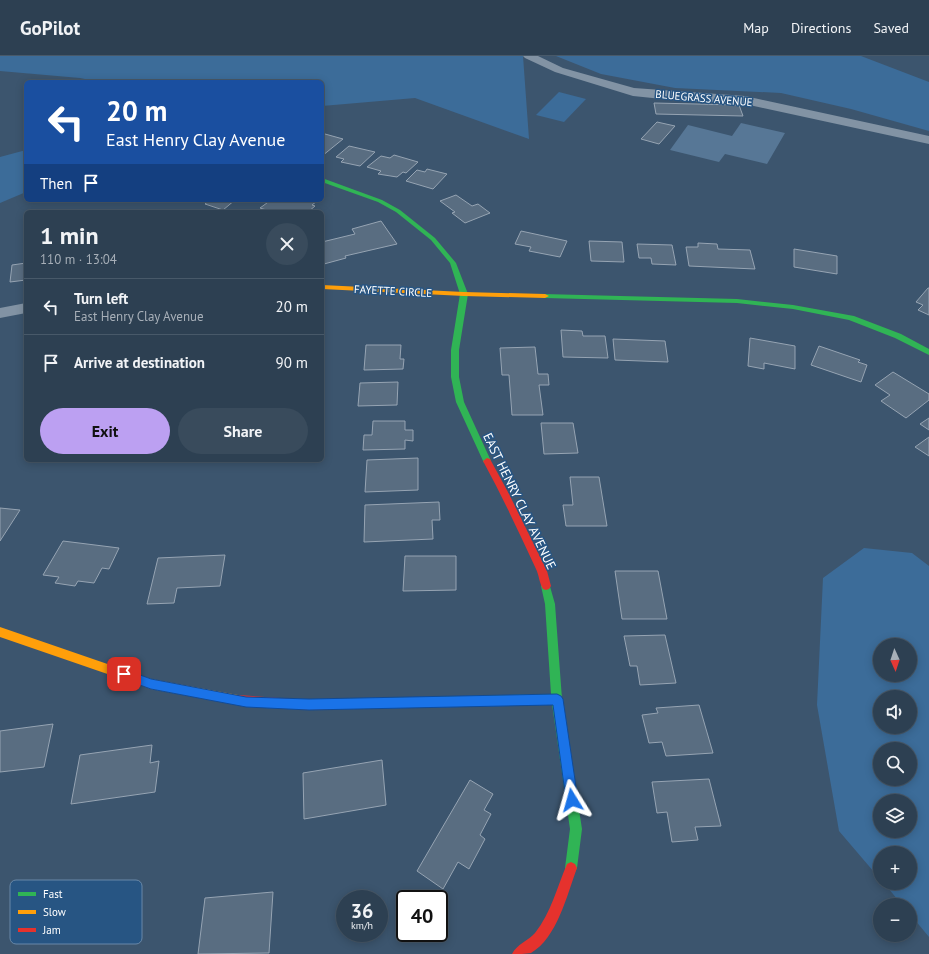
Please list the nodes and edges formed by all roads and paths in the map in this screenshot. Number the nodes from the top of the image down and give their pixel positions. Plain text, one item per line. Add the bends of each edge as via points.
1 (529, 56) edge
2 (929, 140) edge
3 (324, 181) edge
4 (324, 287) edge
5 (464, 294) junction
6 (24, 308) edge
7 (0, 313) edge
8 (929, 352) edge
9 (0, 632) edge
10 (557, 699) junction
11 (519, 954) edge

1 - 2 street, BLUEGRASS AVENUE via 559,70 633,92 745,100
3 - 5 street via 380,201 433,239 453,263
4 - 5 street, FAYETTE CIRCLE
5 - 8 street via 737,301 794,307 851,318 898,336
5 - 10 street, EAST HENRY CLAY AVENUE via 455,350 454,377 460,402 485,458 506,494 542,571 550,604
6 - 7 street
9 - 10 street via 151,684 246,702 309,705
10 - 11 street, EAST HENRY CLAY AVENUE via 576,829 572,866 551,920 539,938

